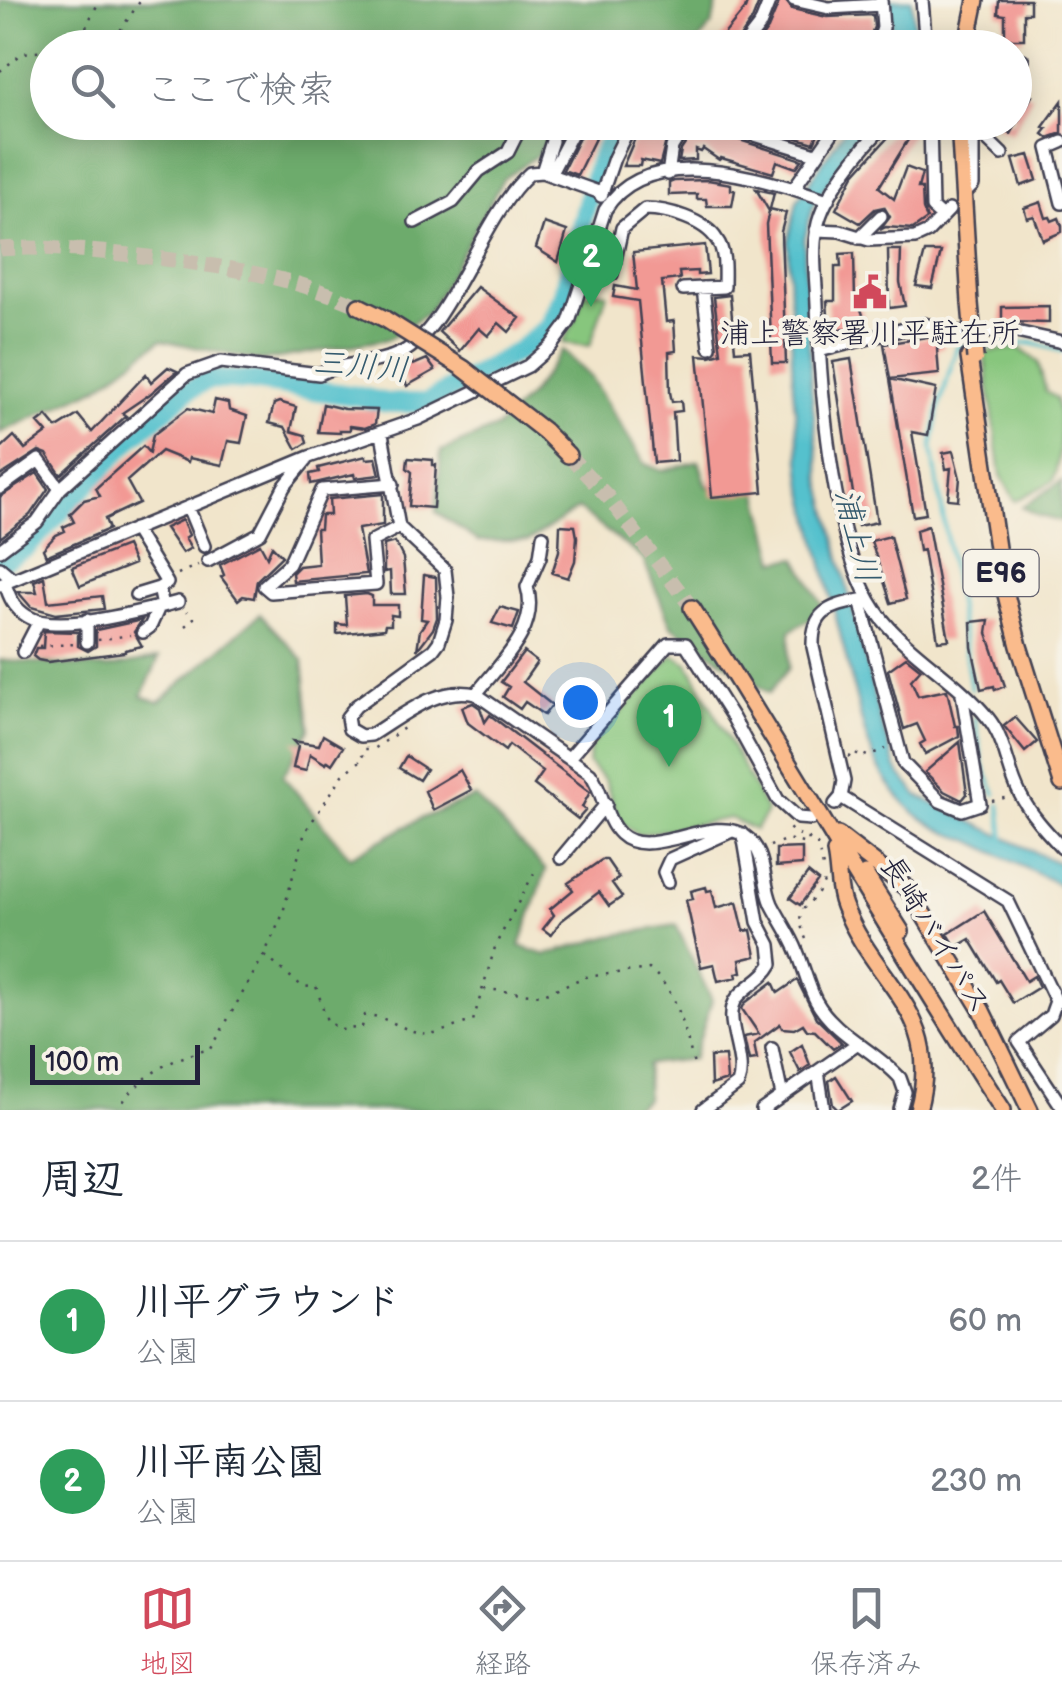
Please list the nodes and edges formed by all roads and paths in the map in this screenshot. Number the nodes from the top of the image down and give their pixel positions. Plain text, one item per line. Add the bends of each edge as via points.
1 (100, 0) edge
2 (140, 0) edge
3 (770, 0) edge
4 (794, 0) edge
5 (922, 0) edge
6 (972, 0) edge
7 (881, 2) edge
8 (85, 30) edge
9 (120, 30) edge
10 (756, 30) edge
11 (882, 30) edge
12 (924, 30) edge
13 (966, 30) edge
14 (30, 51) edge
15 (0, 71) edge
16 (514, 140) edge
17 (552, 140) edge
18 (567, 140) edge
19 (624, 140) edge
20 (677, 140) edge
21 (771, 140) edge
22 (826, 140) edge
23 (869, 140) edge
24 (930, 140) edge
25 (968, 140) edge
26 (969, 140) edge
27 (986, 140) edge
28 (1062, 142) edge
29 (816, 154) junction
30 (1002, 154) dead end
31 (546, 174) junction
32 (668, 174) junction
33 (795, 189) junction
34 (968, 190) dead end
35 (601, 193) junction
36 (828, 200) junction
37 (1062, 203) edge
38 (605, 210) junction
39 (881, 216) dead end
40 (415, 222) dead end
41 (816, 230) junction
42 (859, 238) junction
43 (586, 277) junction
44 (704, 288) junction
45 (682, 289) dead end
46 (358, 306) tunnel mouth
47 (1062, 342) edge
48 (710, 347) dead end
49 (818, 351) junction
50 (972, 357) junction
51 (382, 434) junction
52 (568, 455) tunnel mouth
53 (309, 457) junction
54 (393, 484) junction
55 (0, 488) edge
56 (60, 489) junction
57 (188, 507) junction
58 (398, 528) junction
59 (134, 529) junction
60 (543, 536) dead end
61 (204, 546) dead end
62 (0, 550) edge
63 (208, 561) joint
64 (0, 568) edge
65 (6, 582) edge
66 (163, 585) junction
67 (136, 594) dead end
68 (864, 599) junction
69 (178, 602) junction
70 (161, 607) junction
71 (692, 608) tunnel mouth
72 (87, 620) junction
73 (39, 621) junction
74 (143, 632) dead end
75 (86, 642) dead end
76 (23, 652) dead end
77 (962, 693) junction
78 (476, 694) junction
79 (895, 745) dead end
80 (837, 751) junction
81 (1062, 756) edge
82 (365, 757) dead end
83 (569, 758) junction
84 (1062, 783) edge
85 (1020, 794) junction
86 (606, 804) junction
87 (980, 804) junction
88 (790, 813) junction
89 (810, 819) dead end
90 (738, 833) junction
91 (835, 837) junction
92 (808, 838) junction
93 (1062, 848) edge
94 (758, 849) junction
95 (561, 858) dead end
96 (534, 873) dead end
97 (668, 882) dead end
98 (797, 950) junction
99 (264, 956) junction
100 (483, 989) junction
101 (858, 1043) junction
102 (772, 1048) dead end
103 (695, 1068) dead end
104 (818, 1071) junction
105 (782, 1096) junction
106 (1062, 1107) edge
107 (116, 1110) edge
108 (702, 1110) edge
109 (762, 1110) edge
110 (824, 1110) edge
111 (900, 1110) edge
112 (918, 1110) edge
113 (1003, 1110) edge
114 (1011, 1110) edge
115 (1030, 1110) edge

1 - 8 path
2 - 9 path
3 - 10 street
4 - 7 street via 829,8
5 - 12 street
6 - 13 highway
7 - 11 street
14 - 15 path
16 - 40 street via 453,202
17 - 31 street
18 - 31 street
19 - 35 street
20 - 32 street
21 - 29 street
22 - 29 street
23 - 36 street
24 - 42 street via 932,208 946,213 915,238
25 - 50 highway, E96, bridge
26 - 34 street
27 - 30 street
28 - 37 street via 1048,148
29 - 33 street
31 - 35 street
31 - 56 street via 530,173 510,190 439,314 403,352 320,374 221,362 197,369
32 - 33 street via 720,170
32 - 38 street via 637,180
33 - 36 street
35 - 38 street
36 - 41 street
38 - 43 street
39 - 42 street
41 - 42 street
41 - 49 street
43 - 44 street via 612,274 622,228 645,208 656,209 717,239 724,287
43 - 51 street via 569,322 528,366
44 - 45 street
44 - 48 street
46 - 52 highway, bridge via 463,368
47 - 49 street via 924,324
49 - 68 street via 847,539
50 - 81 highway, E96 via 1008,573
50 - 84 highway, E96 via 1001,575
51 - 53 street
51 - 54 street
53 - 57 street
53 - 63 street via 284,486 260,532
54 - 58 street
54 - 58 street via 322,490 289,564 264,586 271,592 376,584 372,541
55 - 56 street via 39,460
56 - 62 street via 37,522
57 - 59 street
57 - 61 street
58 - 78 street via 445,570 444,631 432,650 356,706 346,724 354,734 370,735 441,694
59 - 65 street
59 - 66 street
60 - 78 street via 526,587 532,605 523,633
63 - 66 path
64 - 65 street
65 - 73 street via 17,608
66 - 67 street
66 - 70 street
68 - 77 street
68 - 80 street via 826,610 814,627
68 - 87 street via 903,763 940,800 962,810
69 - 69 path via 190,606 186,612 194,618 185,626
69 - 70 street
70 - 72 street
70 - 74 street
71 - 91 highway, 長崎バイパス
72 - 73 street
72 - 75 street
73 - 76 street
77 - 85 street via 988,718
77 - 87 street
78 - 83 street
79 - 80 path via 854,758
80 - 106 street via 844,781 838,801 1008,901 1056,1001 1042,1026 1020,1042
82 - 99 path via 343,775 305,832
83 - 86 street via 590,773
83 - 88 street via 668,644 686,644
85 - 87 path
85 - 93 street
86 - 90 street via 613,825 630,841
86 - 95 street
88 - 89 street
88 - 92 path via 784,825
90 - 94 street
90 - 97 street via 670,859
90 - 108 street via 772,964 732,1011 742,1061 738,1084
91 - 112 highway via 844,907 920,1031 926,1063
91 - 113 highway, 長崎バイパス
91 - 114 highway, 長崎バイパス
91 - 115 highway via 908,889 982,1012
92 - 94 path via 806,844 788,840
92 - 98 path via 817,844 826,878 800,912 806,938
94 - 98 street via 772,904
96 - 100 path via 496,944
98 - 101 street via 817,1002
99 - 100 path via 303,987 316,986 327,1021 342,1030 362,1027 365,1015 377,1015 407,1030 435,1033 473,1021
99 - 107 path via 210,1049 152,1070
100 - 103 path via 541,995 586,978 649,969 682,1012
101 - 104 street
101 - 111 street via 904,1084
102 - 105 street
104 - 105 street
104 - 110 street
105 - 109 street

